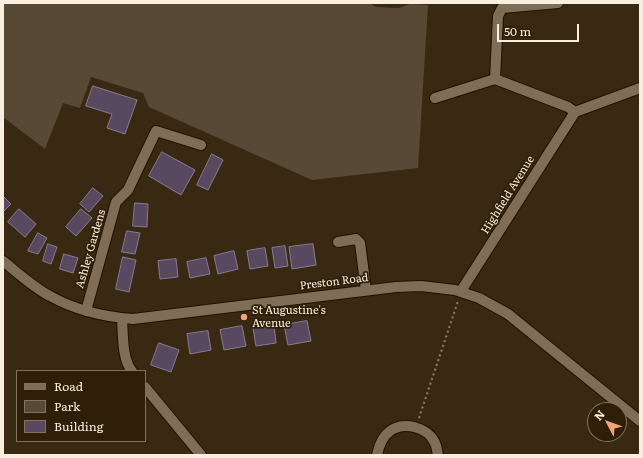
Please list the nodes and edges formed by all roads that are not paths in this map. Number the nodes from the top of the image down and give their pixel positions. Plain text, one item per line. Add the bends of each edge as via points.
1 (558, 3) edge
2 (495, 79) junction
3 (640, 88) edge
4 (435, 98) dead end
5 (575, 112) junction
6 (201, 145) dead end
7 (338, 242) dead end
8 (3, 261) edge
9 (366, 290) junction
10 (461, 291) junction
11 (86, 311) junction
12 (122, 318) junction
13 (131, 370) edge
14 (146, 388) edge
15 (640, 421) edge
16 (201, 455) edge
17 (377, 455) edge
18 (438, 455) edge

1 - 2 street via 502,8 499,12
2 - 4 street
2 - 5 street
3 - 5 street
5 - 10 street, Highfield Avenue
6 - 11 street, Ashley Gardens via 156,131 128,190 116,202
7 - 9 street via 356,239 360,243
8 - 11 street, Preston Road via 50,296
9 - 10 street, Preston Road via 421,286
9 - 12 street, Preston Road via 168,316
10 - 15 street, Preston Road via 508,314
11 - 12 street, Preston Road
12 - 13 street via 128,367
14 - 16 street
17 - 18 street via 383,439 398,427 416,427 429,434 435,442

